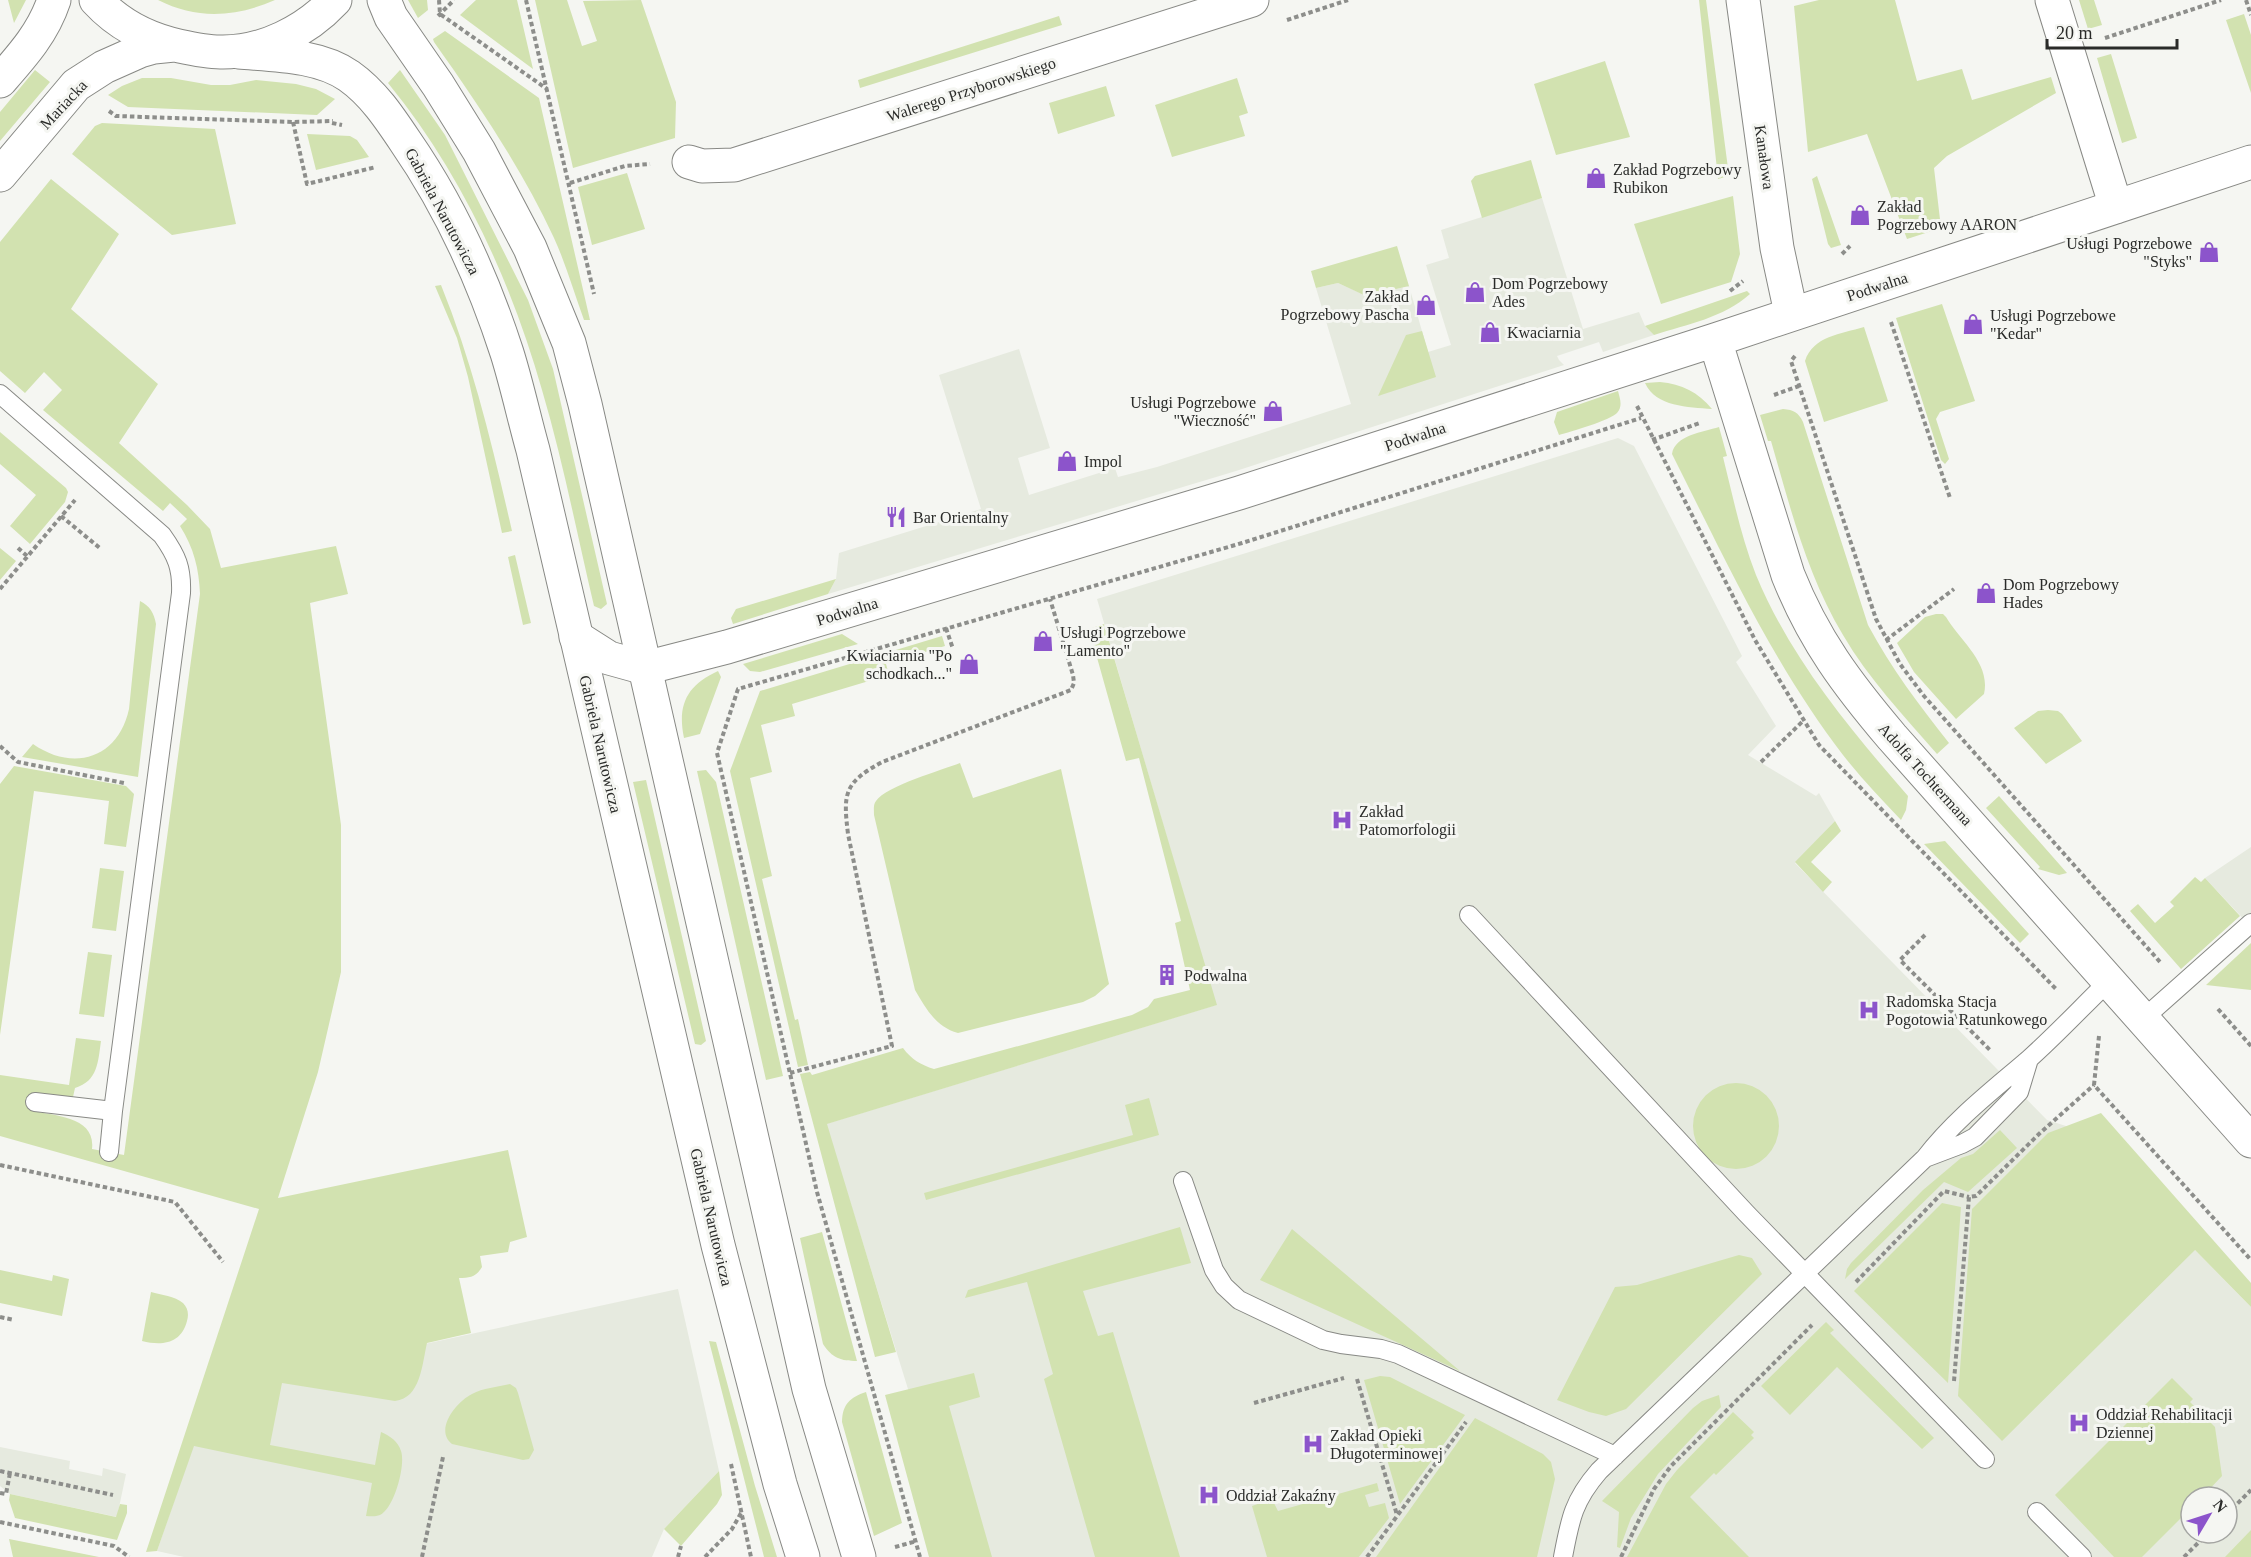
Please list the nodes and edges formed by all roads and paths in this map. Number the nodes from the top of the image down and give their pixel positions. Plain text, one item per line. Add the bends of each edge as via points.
1 (54, 0) edge
2 (96, 0) edge
3 (335, 0) edge
4 (384, 0) edge
5 (440, 0) edge
6 (1252, 0) edge
7 (1743, 0) edge
8 (2052, 0) edge
9 (2222, 0) edge
10 (2246, 0) edge
11 (2251, 15) edge
12 (2098, 41) dead end
13 (176, 45) junction
14 (239, 52) junction
15 (0, 81) edge
16 (547, 89) dead end
17 (292, 122) dead end
18 (689, 162) joint
19 (2251, 162) edge
20 (381, 165) dead end
21 (0, 175) edge
22 (570, 183) dead end
23 (2116, 207) junction
24 (1748, 272) dead end
25 (1719, 295) dead end
26 (1888, 311) dead end
27 (1791, 313) junction
28 (1715, 340) junction
29 (1791, 361) dead end
30 (0, 394) edge
31 (1641, 418) dead end
32 (1950, 498) dead end
33 (65, 511) dead end
34 (61, 516) junction
35 (18, 548) dead end
36 (101, 549) dead end
37 (27, 556) junction
38 (0, 589) edge
39 (1954, 589) dead end
40 (1050, 599) junction
41 (946, 628) junction
42 (576, 637) junction
43 (1886, 640) junction
44 (953, 649) dead end
45 (645, 668) junction
46 (1804, 720) dead end
47 (0, 746) edge
48 (1761, 762) dead end
49 (128, 784) dead end
50 (1469, 915) dead end
51 (2251, 923) edge
52 (1925, 935) dead end
53 (2109, 981) junction
54 (2180, 986) junction
55 (2218, 1009) dead end
56 (2143, 1019) junction
57 (2251, 1046) edge
58 (1996, 1056) dead end
59 (790, 1073) junction
60 (2094, 1085) dead end
61 (35, 1102) dead end
62 (113, 1111) junction
63 (2251, 1141) edge
64 (109, 1152) dead end
65 (0, 1165) edge
66 (1183, 1180) dead end
67 (1969, 1197) junction
68 (223, 1262) dead end
69 (1804, 1274) junction
70 (1833, 1304) junction
71 (0, 1317) edge
72 (14, 1320) dead end
73 (1364, 1373) dead end
74 (1356, 1375) junction
75 (1953, 1389) dead end
76 (1254, 1403) dead end
77 (1467, 1420) dead end
78 (1615, 1456) junction
79 (443, 1457) dead end
80 (1985, 1458) dead end
81 (0, 1471) edge
82 (10, 1473) junction
83 (2251, 1490) edge
84 (0, 1493) edge
85 (113, 1495) dead end
86 (2239, 1502) edge
87 (741, 1512) dead end
88 (2037, 1512) dead end
89 (1398, 1516) junction
90 (0, 1522) edge
91 (2196, 1545) edge
92 (681, 1546) dead end
93 (129, 1557) edge
94 (422, 1557) edge
95 (678, 1557) edge
96 (705, 1557) edge
97 (803, 1557) edge
98 (859, 1557) edge
99 (920, 1557) edge
100 (1367, 1557) edge
101 (1563, 1557) edge
102 (1622, 1557) edge
103 (2082, 1557) edge
104 (2184, 1557) edge

1 - 15 street via 44,26
2 - 13 street via 131,28 151,39
3 - 14 street via 289,35
4 - 45 street via 391,17 484,161 530,248 569,343
5 - 16 path via 440,14
6 - 18 street, Walerego Przyborowskiego via 734,165 702,166
7 - 27 street, Kanałowa via 1777,248
8 - 23 street
9 - 12 path
10 - 11 path
13 - 14 street, Gabriela Narutowicza
13 - 21 street, Mariacka via 140,51 84,80
14 - 42 street, Gabriela Narutowicza via 297,58 347,75 384,110 424,168 473,261 507,354
17 - 20 path via 307,184
18 - 22 path via 625,166
19 - 23 street, Podwalna
23 - 27 street, Podwalna
24 - 25 path via 1738,287
26 - 32 path
27 - 28 street, Podwalna
28 - 45 street, Podwalna via 1239,493
28 - 53 street, Adolfa Tochtermana via 1777,542 1800,604 1817,636 1854,693
29 - 43 path
30 - 62 lane via 162,535 175,553 182,574
31 - 40 path
33 - 34 path
34 - 36 path
34 - 37 path
35 - 37 path
37 - 38 path
39 - 43 path
40 - 41 path
40 - 59 path via 1073,675 1071,690 882,762 856,778 850,788 844,801 848,834 892,1046
41 - 44 path
41 - 59 path via 738,689 717,753
42 - 45 street via 609,658
42 - 97 street, Gabriela Narutowicza via 718,1245
43 - 54 path via 1924,696
45 - 98 street via 809,1389
46 - 48 path
47 - 49 path via 18,762
50 - 69 lane
51 - 54 lane
52 - 58 path via 1900,960
53 - 56 street, Adolfa Tochtermana
53 - 69 lane via 1971,1109
54 - 56 lane
55 - 57 path
56 - 63 street, Adolfa Tochtermana
59 - 99 path via 817,1192
60 - 67 path via 1976,1196
61 - 62 lane
62 - 64 lane
65 - 68 path via 175,1202
66 - 78 lane via 1214,1270 1239,1300 1323,1340 1398,1354
67 - 70 path via 1944,1191
67 - 75 path
69 - 70 lane
69 - 78 lane
70 - 80 lane
70 - 102 path via 1671,1466 1654,1489
71 - 72 path
73 - 74 path
74 - 76 path
74 - 89 path
77 - 89 path
78 - 101 lane via 1590,1481 1574,1506
79 - 94 path
81 - 82 path
82 - 84 path via 6,1494
82 - 85 path
83 - 86 path
87 - 96 path via 732,1529
88 - 103 lane
89 - 100 path
90 - 93 path via 114,1546
91 - 104 path
92 - 95 path

